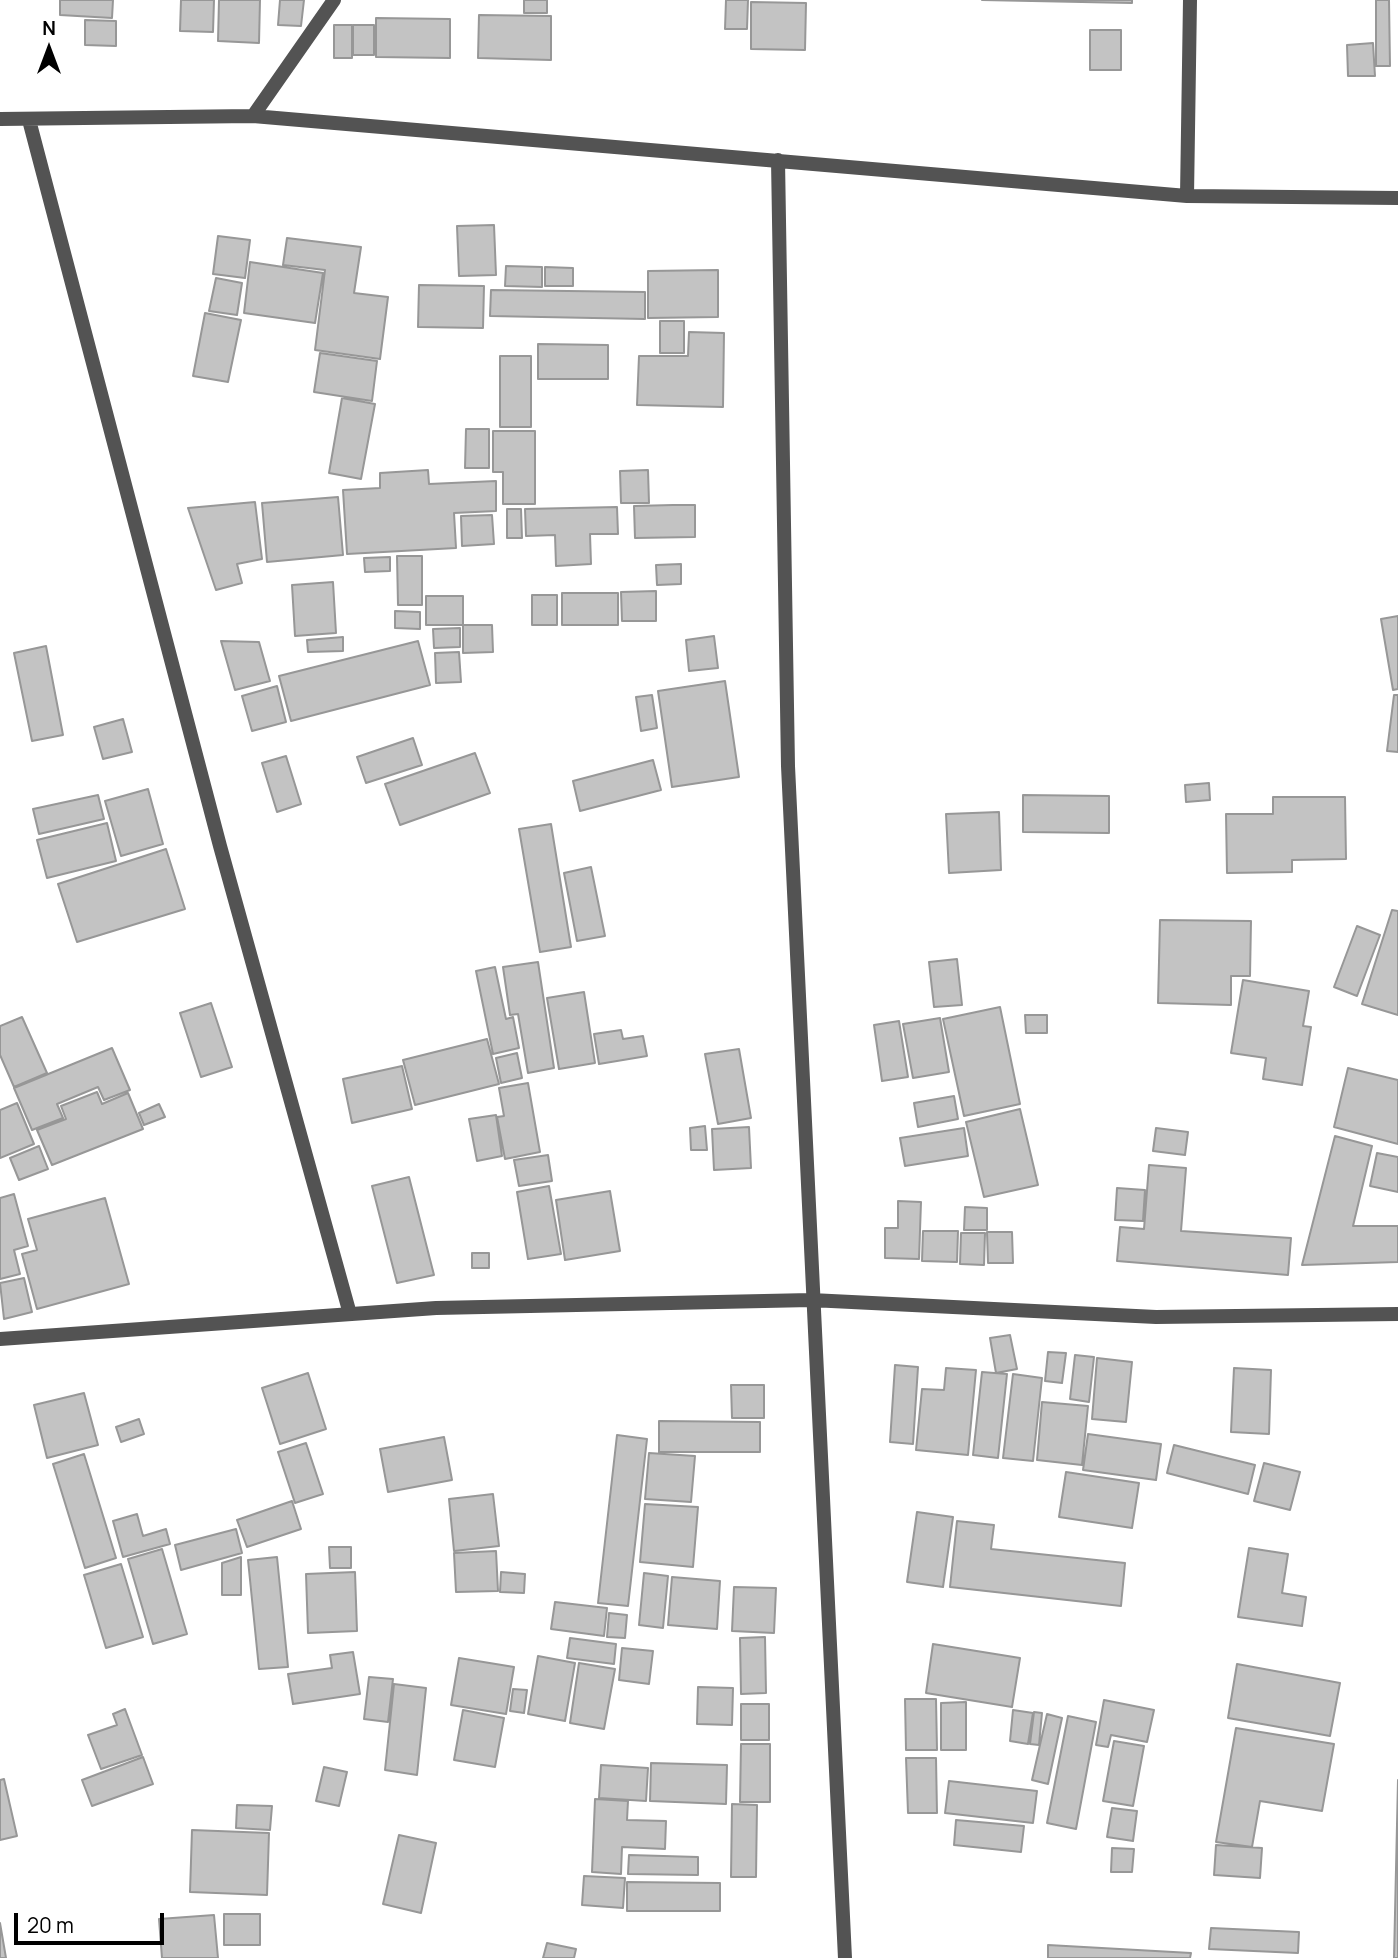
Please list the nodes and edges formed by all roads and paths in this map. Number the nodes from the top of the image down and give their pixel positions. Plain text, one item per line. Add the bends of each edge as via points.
1 (334, 0) edge
2 (1190, 0) edge
3 (253, 116) junction
4 (0, 119) edge
5 (29, 120) junction
6 (778, 160) junction
7 (1187, 196) junction
8 (1398, 198) edge
9 (811, 1300) junction
10 (350, 1314) junction
11 (1398, 1314) edge
12 (0, 1339) edge
13 (845, 1958) edge

1 - 3 street
2 - 7 street
3 - 5 street
3 - 6 street
4 - 5 street
5 - 10 street via 220,846
6 - 7 street
6 - 9 street via 788,766
7 - 8 street
9 - 10 street
9 - 11 street via 1156,1317
9 - 13 street
10 - 12 street

